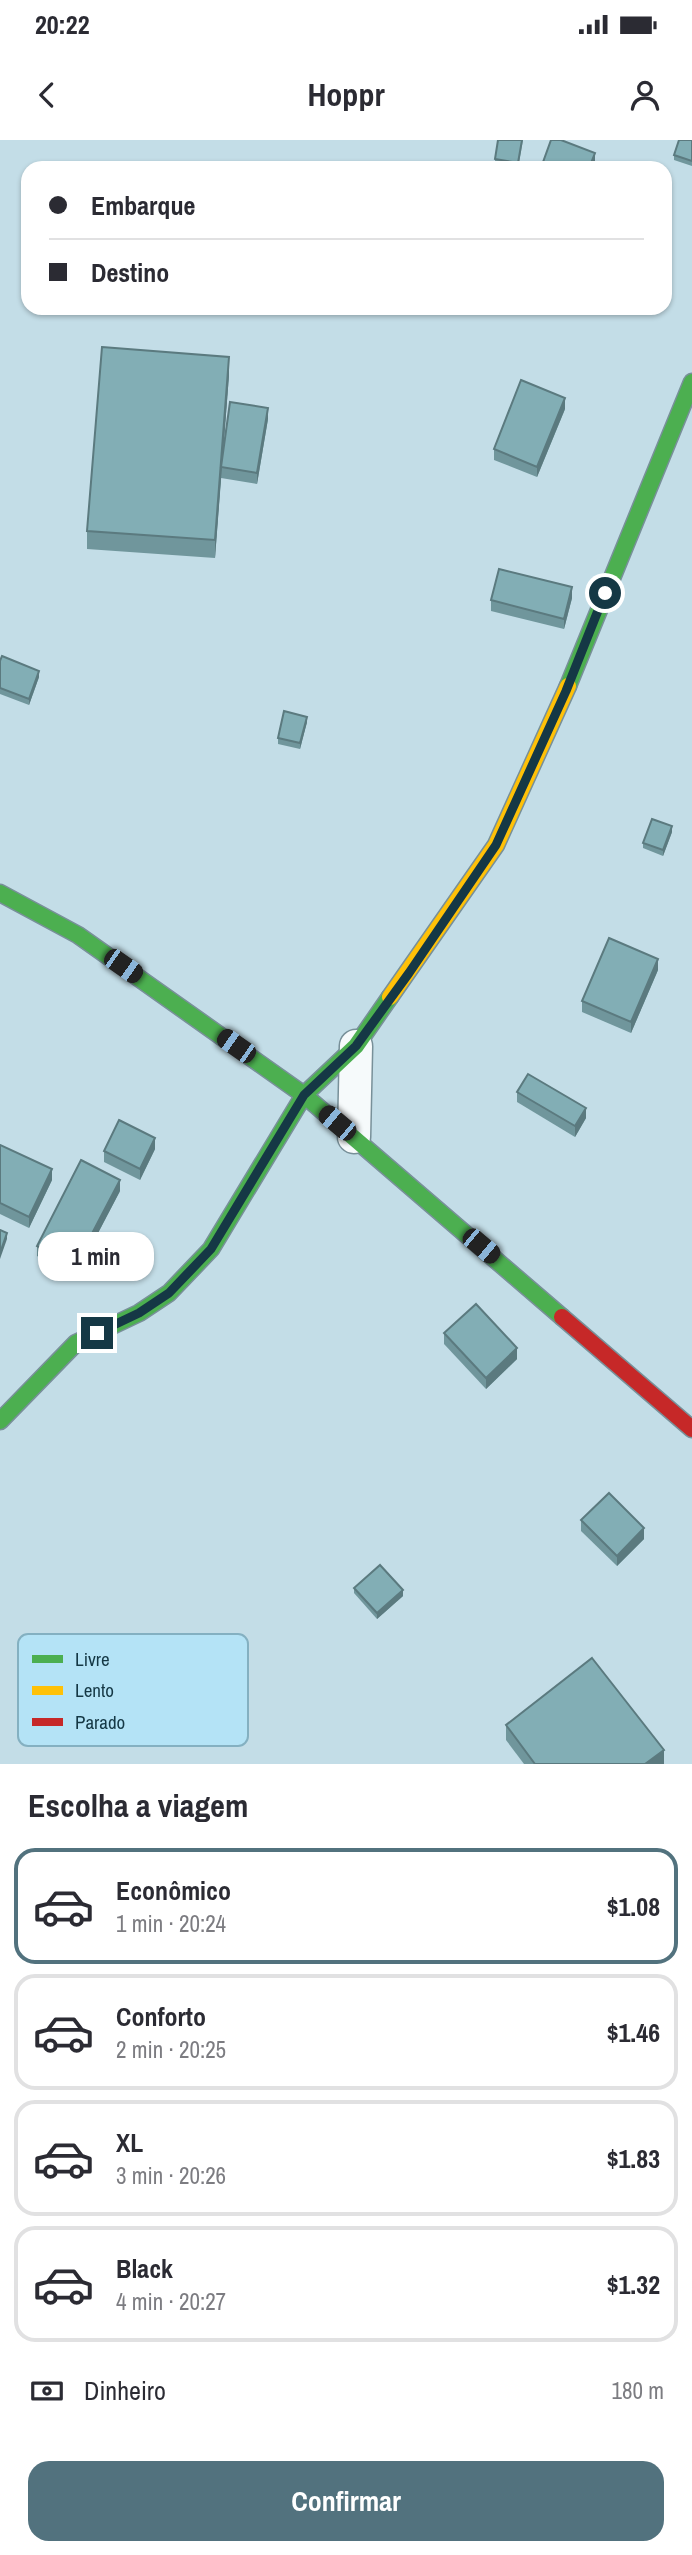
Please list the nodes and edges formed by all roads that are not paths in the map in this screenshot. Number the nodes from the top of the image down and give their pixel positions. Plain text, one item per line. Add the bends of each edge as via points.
1 (692, 382) edge
2 (0, 893) edge
3 (356, 1046) junction
4 (304, 1095) junction
5 (354, 1137) junction
6 (0, 1421) edge
7 (692, 1429) edge

1 - 3 street via 566,691 496,845
2 - 4 street via 78,935
3 - 4 street
3 - 5 street
4 - 5 street
4 - 6 street via 211,1249 169,1293 76,1343
5 - 7 street

